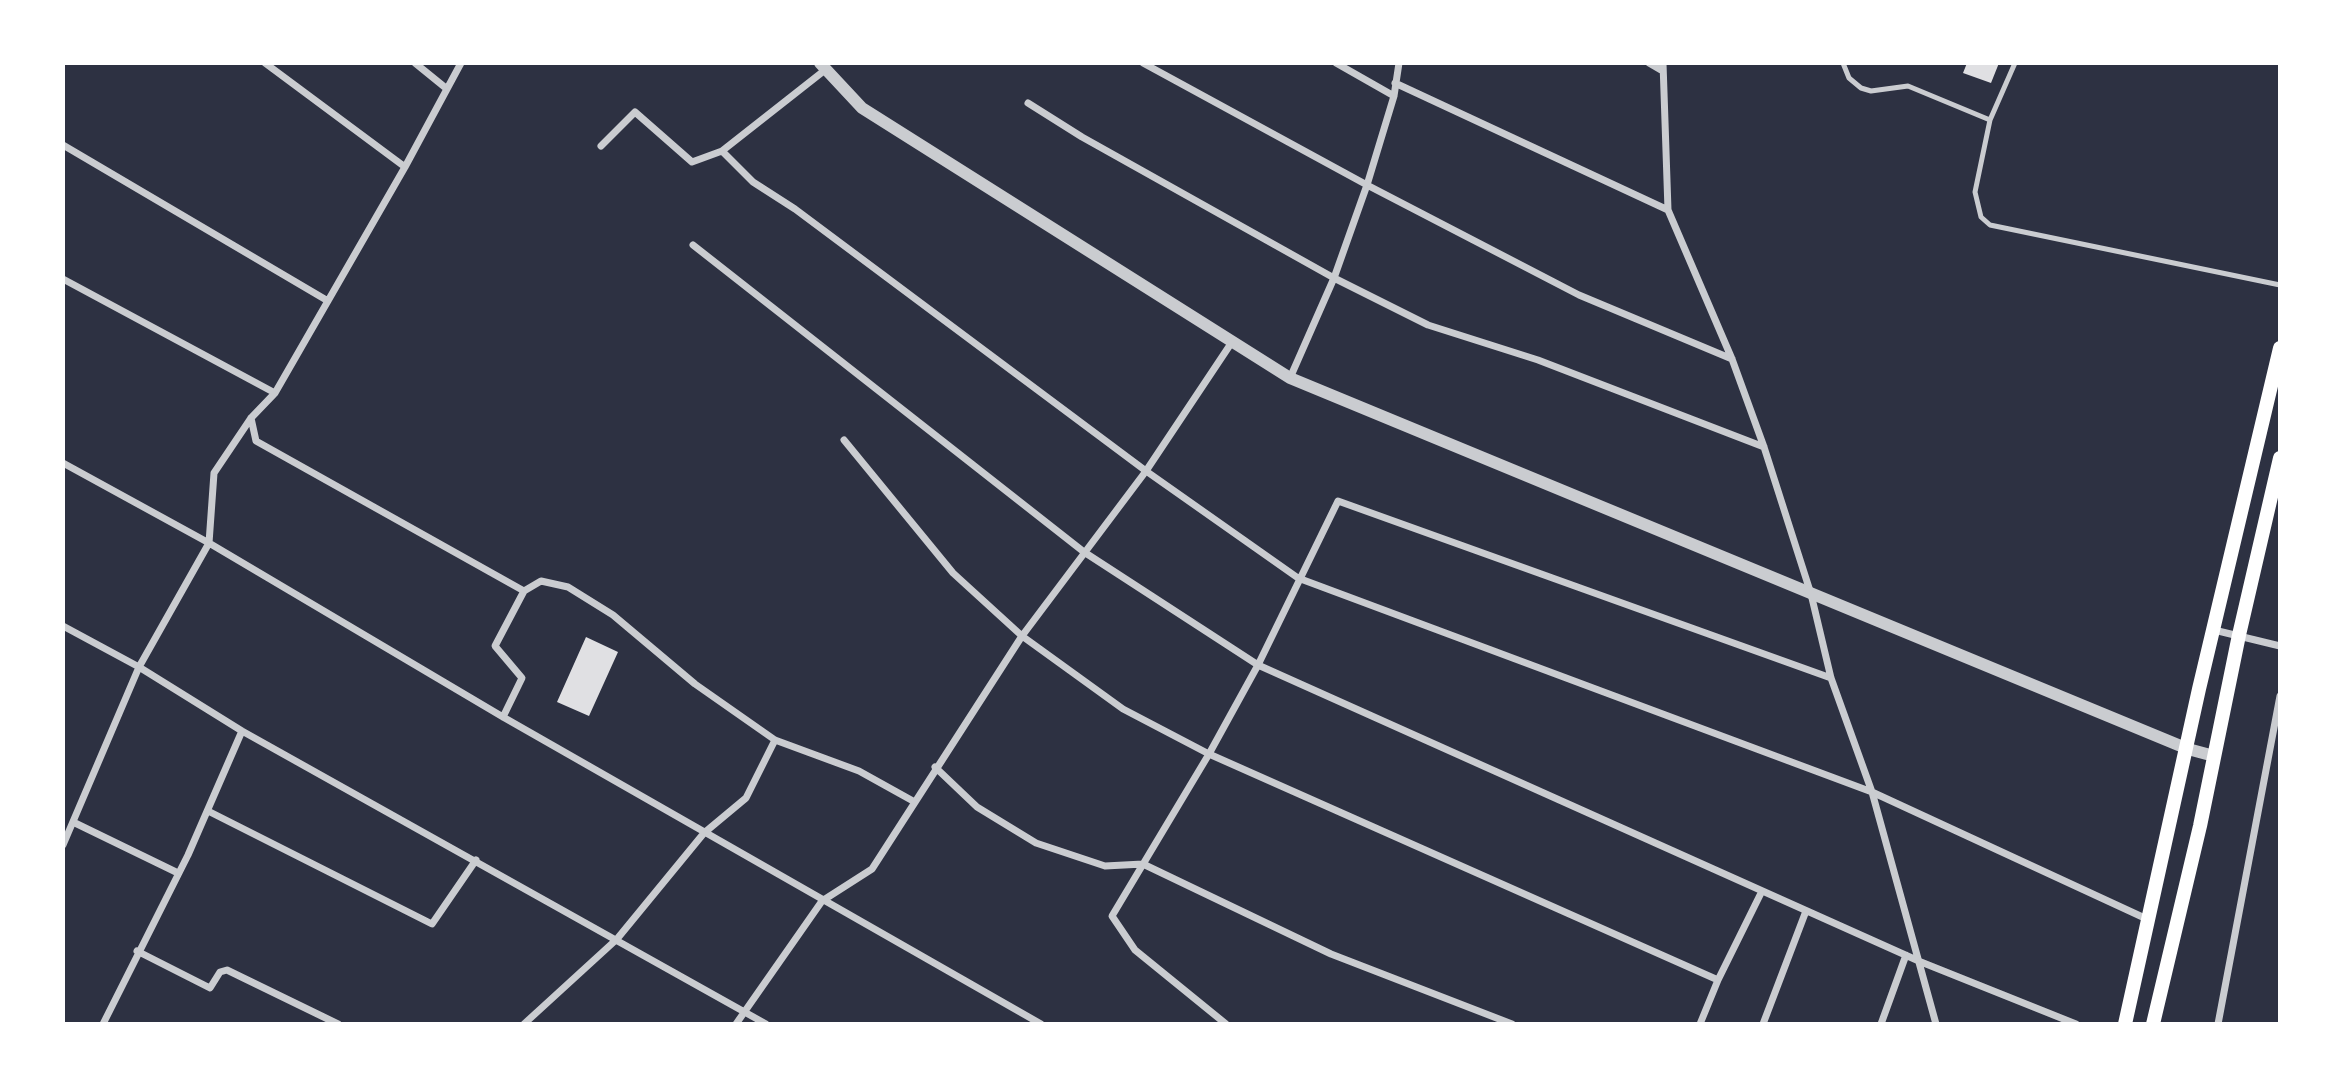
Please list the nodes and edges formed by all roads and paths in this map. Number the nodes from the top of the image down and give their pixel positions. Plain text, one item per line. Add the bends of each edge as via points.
1 (265, 63) edge
2 (415, 63) edge
3 (461, 63) edge
4 (1143, 63) edge
5 (1336, 63) edge
6 (1399, 63) edge
7 (1649, 63) edge
8 (1843, 63) edge
9 (2015, 63) edge
10 (823, 66) edge
11 (1662, 66) edge
12 (1395, 83) junction
13 (447, 89) junction
14 (1394, 96) junction
15 (1028, 103) dead end
16 (1990, 120) junction
17 (63, 145) edge
18 (601, 146) dead end
19 (722, 151) junction
20 (405, 167) junction
21 (1367, 185) junction
22 (1668, 210) junction
23 (694, 245) dead end
24 (1334, 278) junction
25 (63, 279) edge
26 (2280, 285) edge
27 (328, 301) junction
28 (1232, 342) junction
29 (2280, 348) edge
30 (1732, 359) junction
31 (1290, 378) junction
32 (275, 393) junction
33 (251, 418) junction
34 (844, 440) dead end
35 (1764, 447) junction
36 (2280, 458) edge
37 (63, 463) edge
38 (1146, 471) junction
39 (209, 543) junction
40 (1084, 552) junction
41 (1298, 578) junction
42 (524, 591) junction
43 (1811, 594) junction
44 (63, 626) edge
45 (2214, 630) junction
46 (2238, 635) junction
47 (1022, 636) junction
48 (2280, 646) edge
49 (1258, 664) junction
50 (139, 667) junction
51 (1831, 678) junction
52 (2280, 696) edge
53 (503, 717) junction
54 (242, 731) junction
55 (775, 740) junction
56 (2188, 749) junction
57 (1209, 754) junction
58 (2214, 757) junction
59 (935, 767) junction
60 (1872, 792) junction
61 (913, 802) junction
62 (208, 811) junction
63 (73, 822) junction
64 (704, 833) junction
65 (63, 845) edge
66 (475, 860) junction
67 (1143, 864) junction
68 (178, 873) junction
69 (1762, 891) junction
70 (822, 901) junction
71 (1805, 911) junction
72 (2150, 920) junction
73 (617, 939) junction
74 (137, 951) junction
75 (1906, 955) junction
76 (1921, 962) junction
77 (1718, 980) junction
78 (744, 1011) junction
79 (1037, 1023) edge
80 (103, 1024) edge
81 (338, 1024) edge
82 (524, 1024) edge
83 (736, 1024) edge
84 (766, 1024) edge
85 (1226, 1024) edge
86 (1512, 1024) edge
87 (1700, 1024) edge
88 (1763, 1024) edge
89 (1881, 1024) edge
90 (1936, 1024) edge
91 (2076, 1024) edge
92 (2125, 1024) edge
93 (2153, 1024) edge
94 (2218, 1024) edge

1 - 20 street
2 - 13 street
3 - 13 street
4 - 21 street
5 - 14 street
6 - 12 street
7 - 11 street
8 - 16 lane via 1849,79 1861,88 1908,86
9 - 16 lane
10 - 19 street
10 - 28 street via 862,108
11 - 22 street
12 - 14 street
12 - 22 street
13 - 20 street
14 - 21 street
15 - 24 street
16 - 26 lane via 1975,192 1981,217 1990,225
17 - 27 street
18 - 19 street via 635,112 692,162
19 - 38 street via 753,182
20 - 27 street
21 - 24 street
21 - 30 street via 1578,295
22 - 30 street
23 - 40 street
24 - 31 street
24 - 35 street via 1428,326 1538,360
25 - 32 street
27 - 32 street
28 - 31 street
28 - 38 street
29 - 45 main road
30 - 35 street
31 - 43 street
32 - 33 street
33 - 39 street via 214,473
33 - 42 street via 256,441
34 - 47 street via 953,573
35 - 43 street
36 - 46 main road
37 - 39 street
38 - 40 street
38 - 41 street
39 - 50 street
39 - 53 street
40 - 47 street
40 - 49 street
41 - 49 street
41 - 51 street via 1338,501
41 - 60 street
42 - 53 street via 495,646 522,678
42 - 55 street via 541,581 568,587 613,615 695,684
43 - 51 street
43 - 56 street
44 - 50 street
45 - 46 street
45 - 56 main road
46 - 48 street
46 - 58 main road
47 - 57 street via 1123,709
47 - 59 street
49 - 57 street
49 - 69 street
50 - 54 street
50 - 63 street
51 - 60 street
52 - 94 street
53 - 64 street
54 - 62 street
54 - 66 street
55 - 61 street via 859,771
55 - 64 street via 746,798
56 - 58 street
56 - 72 main road
57 - 67 street
57 - 77 street
58 - 93 main road
59 - 61 street
59 - 67 street via 977,807 1036,843 1105,866
60 - 72 street
60 - 76 street
61 - 70 street via 872,869
62 - 66 street via 432,924
62 - 68 street
63 - 65 street
63 - 68 street
64 - 70 street
64 - 73 street
66 - 73 street
67 - 85 street via 1112,916 1135,950
67 - 86 street via 1331,954
68 - 74 street
69 - 71 street
69 - 77 street
70 - 78 street
70 - 79 street
71 - 75 street
71 - 88 street
72 - 92 main road
73 - 78 street
73 - 82 street
74 - 80 street
74 - 81 street via 210,988 220,972 227,970
75 - 76 street
75 - 89 street
76 - 90 street
76 - 91 street
77 - 87 street
78 - 83 street
78 - 84 street

